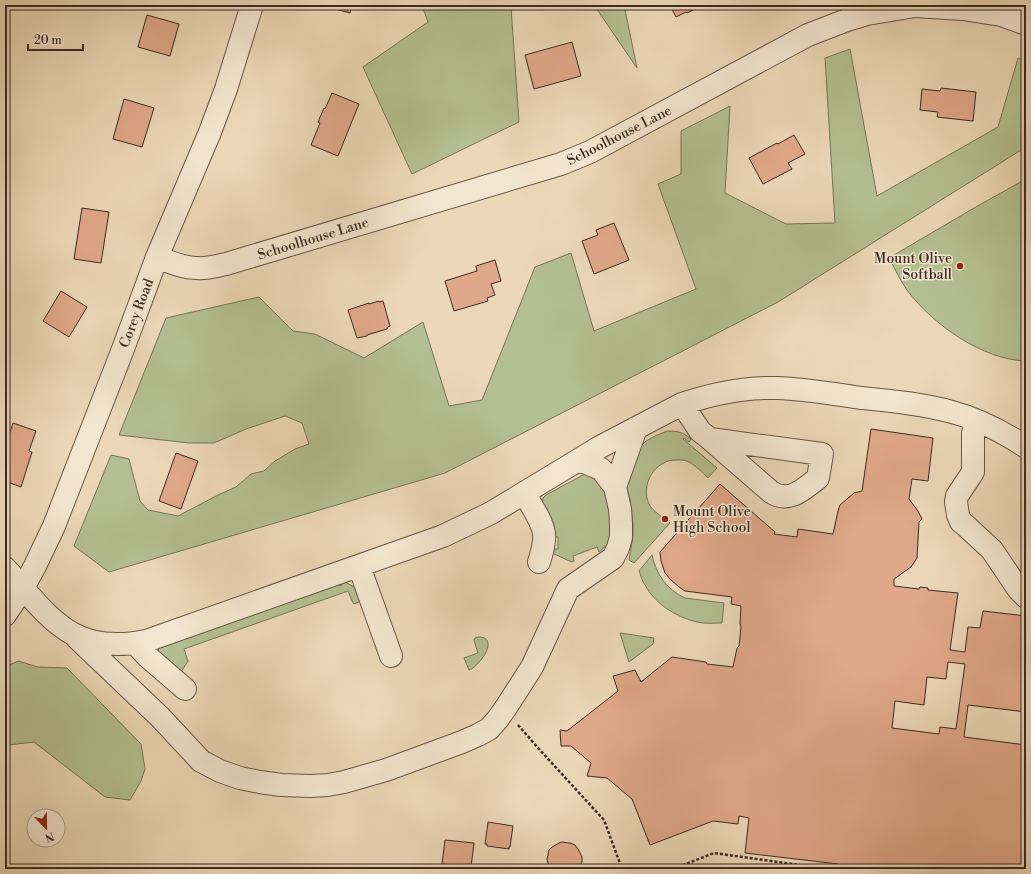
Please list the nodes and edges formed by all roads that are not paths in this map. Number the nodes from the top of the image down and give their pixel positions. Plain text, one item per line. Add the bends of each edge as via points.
1 (252, 5) edge
2 (1026, 24) edge
3 (157, 257) junction
4 (682, 404) junction
5 (977, 421) junction
6 (636, 428) junction
7 (710, 439) junction
8 (1026, 448) edge
9 (579, 460) junction
10 (615, 487) junction
11 (524, 493) junction
12 (539, 562) dead end
13 (359, 566) junction
14 (5, 568) edge
15 (23, 588) junction
16 (1026, 597) edge
17 (5, 615) edge
18 (74, 635) junction
19 (135, 643) junction
20 (391, 656) dead end
21 (185, 689) dead end

1 - 3 street, Corey Road via 210,132
2 - 3 street, Schoolhouse Lane via 1000,15 939,7 915,6 866,14 808,36 590,152 561,164 211,268 179,265
3 - 15 street, Corey Road via 54,526
4 - 5 street via 716,394 749,389 799,389 928,406
4 - 6 street
4 - 7 street via 700,432
5 - 8 street
5 - 16 street via 974,433 973,472 957,496 958,516 961,522 992,550
6 - 9 street
6 - 10 street
7 - 7 street via 822,454 818,478 800,492 781,497 771,492
9 - 10 street via 601,469
9 - 11 street
10 - 18 street via 620,509 621,537 613,558 568,589 532,667 489,729 441,750 344,782 310,786 280,785 240,778 201,761 160,717
11 - 12 street via 543,530 543,549
11 - 13 street via 444,536
13 - 19 street
13 - 20 street
14 - 15 street
15 - 17 street, Corey Road
15 - 18 street via 62,628
18 - 19 street via 106,644
19 - 21 street

